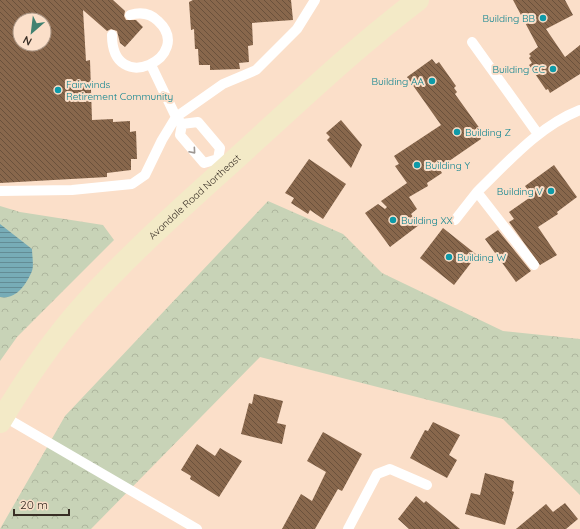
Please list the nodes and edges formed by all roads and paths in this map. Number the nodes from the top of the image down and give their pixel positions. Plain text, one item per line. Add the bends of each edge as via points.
1 (315, 0) edge
2 (418, 0) edge
3 (130, 15) dead end
4 (112, 35) dead end
5 (472, 42) dead end
6 (151, 66) junction
7 (580, 110) edge
8 (179, 120) junction
9 (538, 134) junction
10 (222, 163) junction
11 (0, 191) edge
12 (477, 192) junction
13 (455, 220) dead end
14 (534, 265) dead end
15 (2, 419) edge
16 (427, 485) dead end
17 (197, 529) edge
18 (348, 529) edge

1 - 8 lane via 297,29 256,70 223,84
2 - 10 main road, Avondale Road Northeast via 386,24
3 - 6 lane via 138,13 155,18 162,24 166,33 165,50
4 - 6 lane via 113,48 120,60 136,68
5 - 9 lane
6 - 8 lane
7 - 9 lane
8 - 10 lane via 198,122 220,148
8 -> 10 lane via 180,135 204,163
8 - 11 lane via 162,140 145,175 132,184 72,190
9 - 12 lane
10 - 15 main road, Avondale Road Northeast via 80,309 39,361
12 - 13 lane
12 - 14 lane
15 - 17 lane
16 - 18 lane via 390,469 377,474

